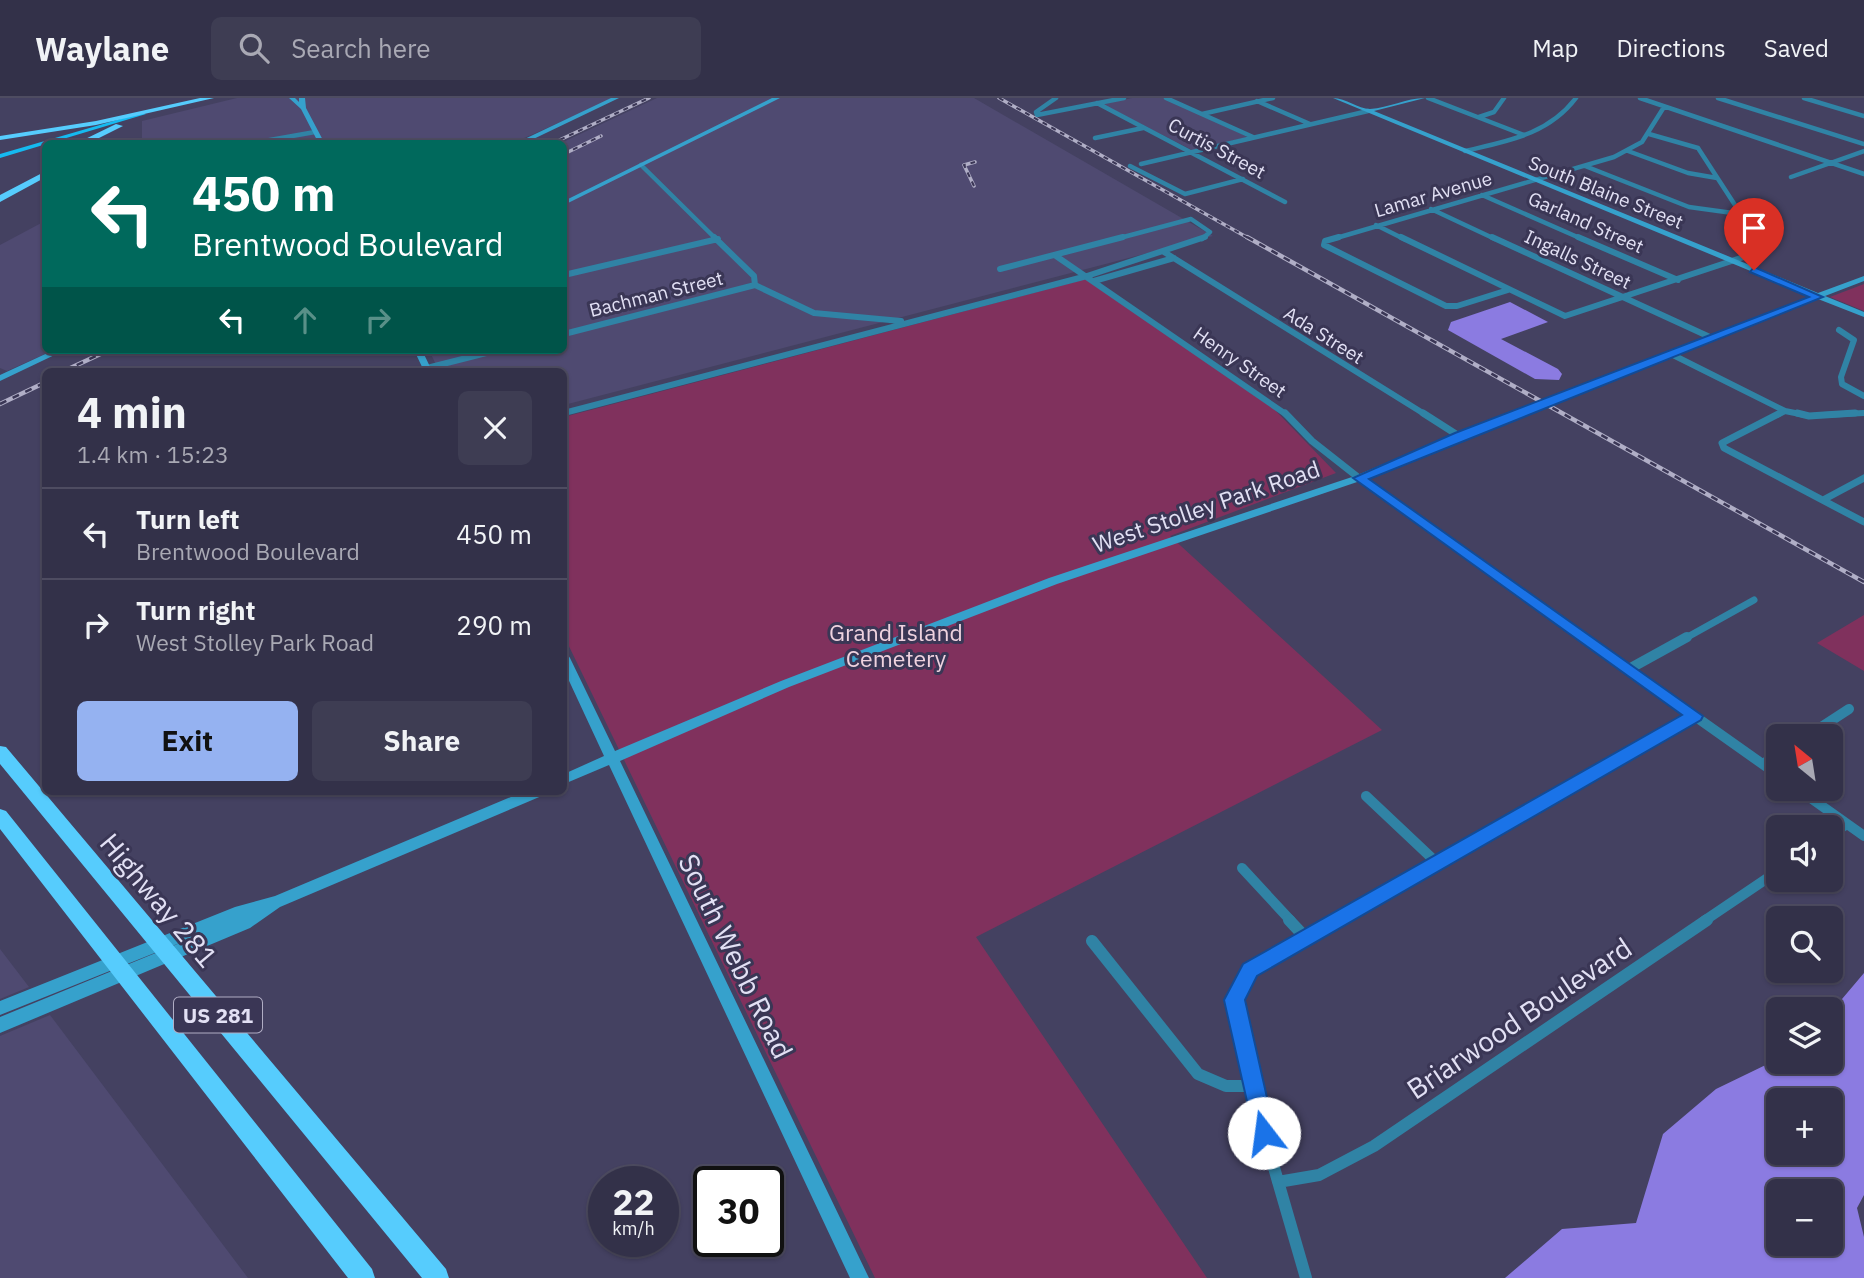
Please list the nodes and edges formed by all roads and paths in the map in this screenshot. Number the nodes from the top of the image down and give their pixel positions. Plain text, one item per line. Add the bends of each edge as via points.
1 (209, 98) edge
2 (226, 98) edge
3 (292, 98) edge
4 (302, 98) edge
5 (616, 98) edge
6 (777, 98) edge
7 (1056, 98) edge
8 (1124, 98) edge
9 (1166, 98) edge
10 (1250, 98) edge
11 (1273, 98) edge
12 (1336, 98) edge
13 (1422, 98) edge
14 (1428, 98) edge
15 (1504, 98) edge
16 (1576, 98) edge
17 (1640, 98) edge
18 (1718, 98) edge
19 (1741, 98) edge
20 (1804, 98) edge
21 (1258, 101) junction
22 (1730, 102) junction
23 (1097, 103) junction
24 (1664, 107) junction
25 (303, 108) junction
26 (1368, 111) junction
27 (143, 114) junction
28 (1202, 114) junction
29 (1037, 115) joint
30 (1864, 116) edge
31 (1477, 117) junction
32 (132, 121) junction
33 (1310, 124) junction
34 (1143, 128) junction
35 (315, 132) junction
36 (1524, 135) junction
37 (1649, 135) junction
38 (1254, 137) junction
39 (0, 138) edge
40 (1095, 138) dead end
41 (60, 140) edge
42 (68, 140) edge
43 (88, 140) edge
44 (270, 140) edge
45 (320, 140) edge
46 (526, 140) edge
47 (1864, 144) edge
48 (42, 146) edge
49 (42, 147) edge
50 (1465, 151) junction
51 (1628, 151) junction
52 (1864, 151) edge
53 (1191, 152) junction
54 (0, 159) edge
55 (1829, 162) junction
56 (1141, 164) dead end
57 (641, 165) junction
58 (1130, 166) dead end
59 (1584, 166) junction
60 (1864, 174) edge
61 (42, 175) edge
62 (1791, 177) dead end
63 (1717, 178) junction
64 (1242, 179) junction
65 (1534, 180) junction
66 (1482, 195) junction
67 (0, 198) edge
68 (567, 202) edge
69 (1285, 202) dead end
70 (1431, 209) junction
71 (1741, 214) junction
72 (1376, 225) junction
73 (718, 239) junction
74 (1164, 253) junction
75 (1056, 256) junction
76 (1174, 258) junction
77 (1732, 261) junction
78 (1000, 270) dead end
79 (567, 274) edge
80 (1091, 278) junction
81 (1864, 278) edge
82 (1678, 280) junction
83 (755, 285) junction
84 (1508, 290) junction
85 (1818, 297) junction
86 (1624, 298) junction
87 (1864, 315) edge
88 (912, 322) junction
89 (1839, 330) dead end
90 (567, 333) edge
91 (1712, 338) junction
92 (52, 354) edge
93 (483, 354) edge
94 (1671, 354) junction
95 (432, 368) edge
96 (0, 377) edge
97 (1864, 396) edge
98 (1785, 411) junction
99 (567, 412) edge
100 (1864, 413) edge
101 (1460, 436) junction
102 (1359, 478) junction
103 (1864, 478) edge
104 (1823, 500) junction
105 (1864, 522) edge
106 (1754, 600) dead end
107 (567, 665) edge
108 (1629, 669) junction
109 (1849, 709) dead end
110 (1695, 716) junction
111 (1826, 724) edge
112 (0, 752) edge
113 (609, 758) junction
114 (1766, 762) edge
115 (1763, 764) junction
116 (1766, 766) edge
117 (567, 778) edge
118 (530, 795) edge
119 (1366, 796) dead end
120 (1816, 802) edge
121 (0, 816) edge
122 (1847, 824) junction
123 (1843, 827) edge
124 (1864, 836) edge
125 (1436, 862) junction
126 (1242, 868) dead end
127 (1766, 879) edge
128 (1304, 936) junction
129 (1093, 942) dead end
130 (164, 950) junction
131 (119, 969) junction
132 (0, 1009) edge
133 (0, 1025) edge
134 (1252, 1086) junction
135 (1278, 1182) junction
136 (363, 1278) edge
137 (437, 1278) edge
138 (860, 1278) edge
139 (1306, 1278) edge

1 - 27 highway
2 - 32 highway
3 - 25 street
4 - 25 street
5 - 46 street
6 - 57 street
7 - 29 street
8 - 23 street
9 - 28 street
10 - 21 street
11 - 21 street
12 - 26 street, South Blaine Street
13 - 26 street
14 - 31 street
15 - 31 street via 1494,112
16 - 36 street via 1558,122
17 - 24 street
18 - 22 street
19 - 22 street
20 - 30 street
21 - 28 street
21 - 33 street
22 - 47 street
23 - 29 street
23 - 34 street, Curtis Street
24 - 37 street, Lamar Avenue
24 - 55 street
25 - 35 street
26 - 33 street
26 - 50 street, South Blaine Street
27 - 39 highway
27 - 41 main road
28 - 38 street
31 - 36 street
32 - 42 main road
32 - 43 highway
33 - 38 street
34 - 40 street
34 - 53 street, Curtis Street
35 - 44 street
35 - 45 street
36 - 50 street
37 - 51 street, Lamar Avenue
37 - 63 street via 1698,148
38 - 53 street
48 - 54 main road
49 - 54 main road
50 - 65 street, South Blaine Street
51 - 59 street, Lamar Avenue
51 - 63 street via 1688,173
52 - 55 street
53 - 56 street
53 - 64 street, Curtis Street
55 - 60 street
55 - 62 street
57 - 68 street
57 - 73 street
58 - 64 street via 1180,193
59 - 65 street, Lamar Avenue
59 - 71 street via 1689,206
61 - 67 highway
63 - 71 street
64 - 69 street, Curtis Street
65 - 66 street, Lamar Avenue
65 - 77 street, South Blaine Street
66 - 70 street, Lamar Avenue
66 - 82 street, Garland Street
70 - 72 street, Lamar Avenue
70 - 86 street, Ingalls Street
71 - 77 street via 1762,247
72 - 84 street
72 - 84 street, Lamar Avenue via 1326,240 1324,245 1436,302 1457,306
73 - 79 street
73 - 83 street via 754,276
74 - 75 street via 1210,232 1191,219
74 - 76 street, Ada Street
74 - 80 street
75 - 78 street
75 - 80 street, Henry Street
76 - 80 street
76 - 101 street, Ada Street
77 - 82 street
77 - 85 street, South Blaine Street
80 - 88 street
80 - 102 street, Henry Street via 1280,408
81 - 85 street, West Stolley Park Road
82 - 86 street
83 - 88 street via 814,313
83 - 90 street, Bachman Street
84 - 86 street via 1565,316
85 - 87 street, South Blaine Street
85 - 91 street, West Stolley Park Road
86 - 91 street, Ingalls Street
88 - 99 street
89 - 97 street via 1854,340 1842,384
91 - 94 street, West Stolley Park Road
92 - 96 street
93 - 95 street
94 - 98 street
94 - 101 street, West Stolley Park Road
98 - 100 street via 1809,416
98 - 104 street via 1722,443 1724,448
101 - 102 street, West Stolley Park Road
102 - 108 street, Henry Street
102 - 113 street, West Stolley Park Road via 1053,581 785,684
103 - 104 street
104 - 105 street
106 - 108 street
107 - 113 street, South Webb Road
108 - 110 street, Henry Street
109 - 111 street
110 - 115 street, Henry Street
110 - 125 street
112 - 130 highway, Highway 281 / US 281
113 - 117 street, West Stolley Park Road
113 - 138 street, South Webb Road
114 - 115 street
115 - 116 street, Henry Street
118 - 130 street via 277,902 245,923
119 - 125 street
120 - 122 street
121 - 131 highway, US 281
122 - 123 street
122 - 124 street
125 - 128 street
126 - 128 street
127 - 135 street, Briarwood Boulevard via 1374,1146 1319,1175
128 - 134 street via 1250,970 1234,1000
129 - 134 street via 1198,1074 1226,1086
130 - 131 street
130 - 137 highway, Highway 281 / US 281
131 - 132 street
131 - 133 street
131 - 136 highway, US 281
134 - 135 street
135 - 139 street

